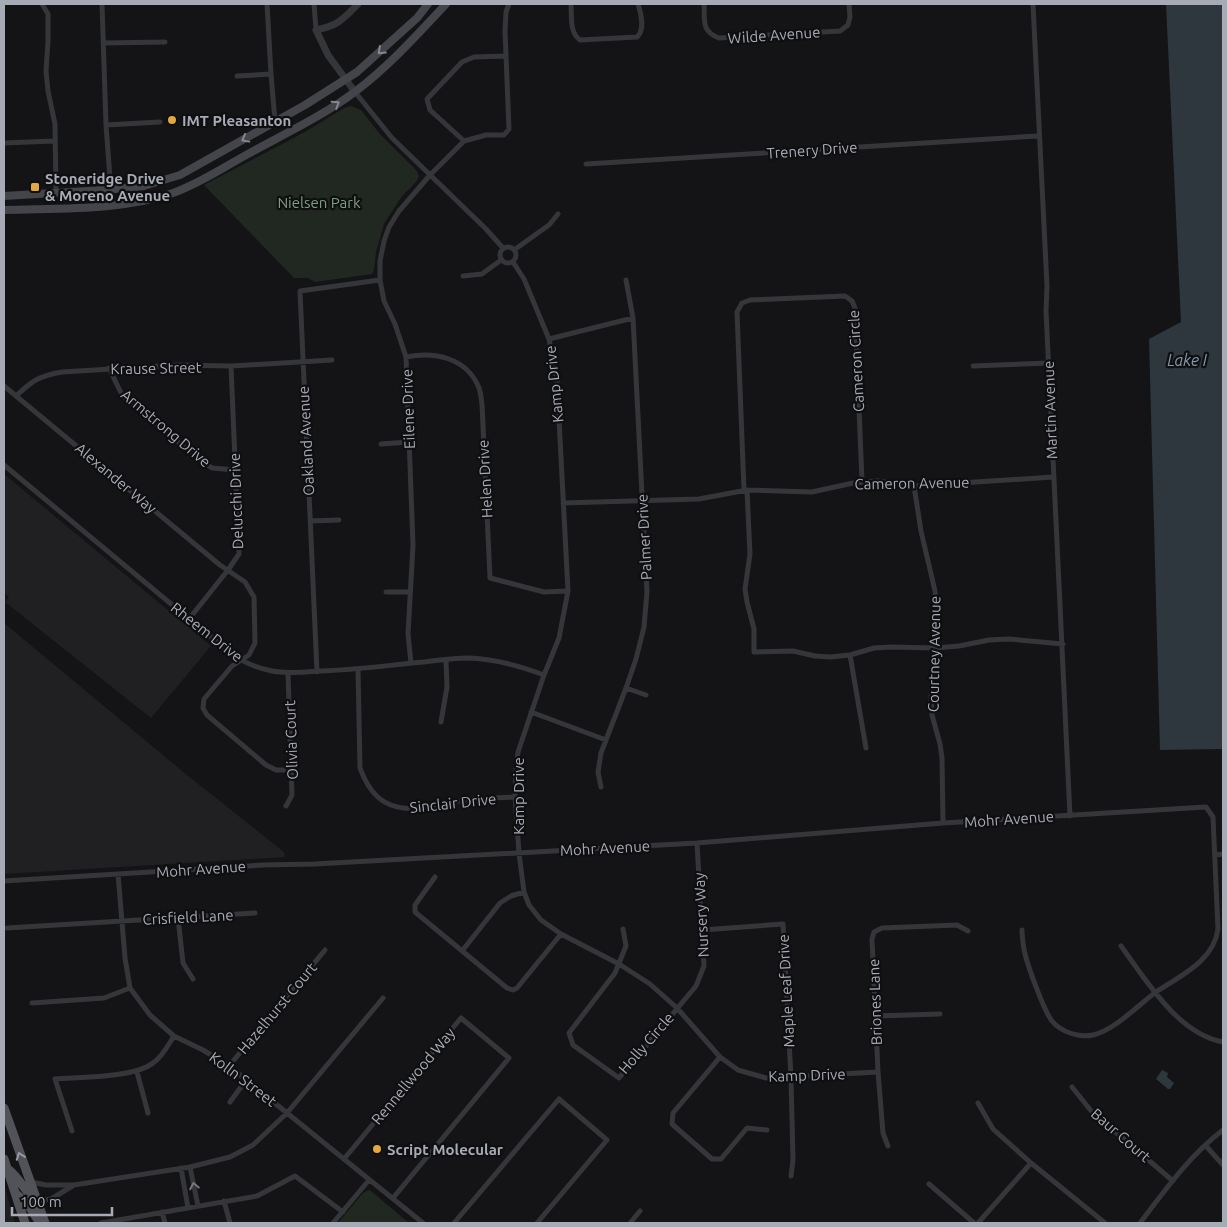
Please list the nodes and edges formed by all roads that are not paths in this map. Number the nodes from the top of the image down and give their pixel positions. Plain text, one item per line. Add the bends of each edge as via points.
1 (42, 4) edge
2 (102, 4) edge
3 (267, 4) edge
4 (314, 4) edge
5 (358, 4) edge
6 (428, 4) edge
7 (446, 4) edge
8 (509, 4) edge
9 (572, 4) edge
10 (638, 4) edge
11 (704, 4) edge
12 (849, 4) edge
13 (1033, 4) edge
14 (316, 30) junction
15 (164, 42) dead end
16 (103, 43) junction
17 (506, 56) junction
18 (271, 74) junction
19 (237, 76) dead end
20 (346, 79) junction
21 (355, 92) junction
22 (275, 121) junction
23 (160, 122) dead end
24 (106, 125) junction
25 (1038, 136) junction
26 (54, 141) junction
27 (464, 141) junction
28 (4, 143) edge
29 (586, 164) dead end
30 (430, 175) junction
31 (111, 190) junction
32 (56, 193) junction
33 (4, 196) edge
34 (112, 205) junction
35 (4, 210) edge
36 (558, 214) dead end
37 (503, 248) junction
38 (514, 250) junction
39 (501, 260) junction
40 (513, 262) junction
41 (463, 276) dead end
42 (380, 280) junction
43 (626, 280) dead end
44 (633, 318) junction
45 (549, 339) junction
46 (406, 357) junction
47 (303, 360) junction
48 (332, 360) dead end
49 (1048, 362) junction
50 (231, 366) junction
51 (973, 366) dead end
52 (109, 368) junction
53 (4, 386) edge
54 (16, 396) junction
55 (409, 442) junction
56 (382, 444) dead end
57 (4, 465) edge
58 (235, 470) junction
59 (1053, 477) junction
60 (862, 482) junction
61 (914, 486) junction
62 (746, 490) junction
63 (642, 501) junction
64 (563, 503) junction
65 (340, 520) dead end
66 (310, 521) junction
67 (228, 570) junction
68 (568, 591) junction
69 (386, 592) dead end
70 (410, 592) junction
71 (189, 619) junction
72 (1063, 644) junction
73 (934, 648) junction
74 (850, 655) junction
75 (446, 660) junction
76 (241, 661) junction
77 (411, 663) junction
78 (358, 670) junction
79 (317, 672) junction
80 (288, 673) junction
81 (544, 675) junction
82 (626, 688) junction
83 (646, 695) dead end
84 (531, 712) junction
85 (441, 722) dead end
86 (606, 740) junction
87 (866, 748) dead end
88 (292, 770) junction
89 (601, 787) dead end
90 (515, 797) junction
91 (286, 806) dead end
92 (1070, 816) junction
93 (943, 824) junction
94 (697, 843) junction
95 (519, 853) junction
96 (1223, 854) edge
97 (1216, 855) junction
98 (118, 874) junction
99 (434, 877) dead end
100 (4, 880) edge
101 (524, 892) junction
102 (255, 913) dead end
103 (178, 918) junction
104 (121, 921) junction
105 (7, 928) dead end
106 (623, 930) dead end
107 (702, 930) junction
108 (1022, 930) dead end
109 (968, 931) dead end
110 (561, 934) junction
111 (1217, 939) junction
112 (1223, 942) edge
113 (1120, 946) dead end
114 (325, 950) dead end
115 (462, 951) junction
116 (619, 964) junction
117 (193, 979) dead end
118 (130, 988) junction
119 (1156, 993) junction
120 (383, 998) dead end
121 (32, 1003) dead end
122 (677, 1008) junction
123 (940, 1014) dead end
124 (876, 1016) junction
125 (174, 1036) junction
126 (1223, 1042) edge
127 (720, 1057) junction
128 (229, 1066) junction
129 (137, 1072) junction
130 (878, 1072) junction
131 (791, 1078) junction
132 (246, 1080) junction
133 (1072, 1087) dead end
134 (230, 1102) dead end
135 (978, 1103) dead end
136 (4, 1108) edge
137 (148, 1114) dead end
138 (287, 1114) junction
139 (767, 1130) dead end
140 (1223, 1130) edge
141 (72, 1131) dead end
142 (888, 1146) dead end
143 (1206, 1146) junction
144 (344, 1160) junction
145 (5, 1162) edge
146 (1031, 1163) junction
147 (1221, 1163) edge
148 (190, 1167) junction
149 (181, 1168) junction
150 (1223, 1169) edge
151 (790, 1176) dead end
152 (369, 1180) junction
153 (1172, 1181) junction
154 (30, 1182) junction
155 (929, 1184) dead end
156 (74, 1185) junction
157 (16, 1194) junction
158 (393, 1198) junction
159 (37, 1201) junction
160 (224, 1201) junction
161 (198, 1206) junction
162 (188, 1208) junction
163 (640, 1211) dead end
164 (162, 1212) junction
165 (343, 1212) junction
166 (25, 1223) edge
167 (40, 1223) edge
168 (44, 1223) edge
169 (101, 1223) edge
170 (165, 1223) edge
171 (230, 1223) edge
172 (333, 1223) edge
173 (423, 1223) edge
174 (454, 1223) edge
175 (537, 1223) edge
176 (630, 1223) edge
177 (974, 1223) edge
178 (978, 1223) edge
179 (1106, 1223) edge
180 (1140, 1223) edge

1 - 26 street via 48,14 46,71 55,124
2 - 16 street
3 - 18 street
4 - 14 street
5 - 14 street via 342,20
6 -> 20 main road via 374,58
7 - 21 main road via 403,50
8 - 17 street via 506,12
9 - 10 street via 573,30 580,40 638,38 641,34
11 - 12 street, Wilde Avenue via 705,29 719,38 840,31 848,25
13 - 25 street, Martin Avenue
14 - 20 street via 328,55
15 - 16 street
16 - 24 street
17 - 27 street via 509,129 504,134
17 - 27 street via 474,57 462,62 427,99 430,110
18 - 19 street
18 - 22 street
20 - 21 street
20 - 22 main road
21 - 30 street via 380,124
34 -> 21 main road via 173,193 197,182
22 -> 31 main road via 180,175 144,186
23 - 24 street
24 - 31 street
25 - 29 street, Trenery Drive
25 - 49 street, Martin Avenue
26 - 28 street
26 - 32 street
27 - 30 street, Eilene Drive
30 - 37 street
30 - 42 street, Eilene Drive via 389,227 380,261
31 - 32 main road
31 - 34 street
32 - 33 main road
34 - 35 main road
36 - 38 street via 549,225
37 - 38 street
37 - 39 street via 499,254
38 - 40 street
39 - 40 street via 506,264
39 - 41 street via 482,274
40 - 45 street, Kamp Drive via 524,279
42 - 46 street, Eilene Drive via 384,301
42 - 47 street, Oakland Avenue via 300,291
43 - 44 street, Palmer Drive
44 - 45 street
44 - 63 street, Palmer Drive
45 - 64 street, Kamp Drive via 557,381
46 - 55 street, Eilene Drive
46 - 68 street, Helen Drive via 430,354 450,359 465,366 479,388 490,578 544,592
47 - 48 street, Krause Street
47 - 50 street, Krause Street
47 - 66 street, Oakland Avenue
49 - 51 street
49 - 59 street, Martin Avenue
50 - 52 street, Krause Street
50 - 58 street, Delucchi Drive
52 - 54 street, Krause Street via 48,374 34,380
52 - 58 street, Armstrong Drive via 122,394 197,458 212,468
53 - 54 street, Alexander Way
54 - 67 street, Alexander Way
55 - 56 street
55 - 70 street, Eilene Drive via 413,544
57 - 71 street, Rheem Drive
58 - 67 street, Delucchi Drive via 239,554
59 - 61 street, Cameron Avenue
59 - 72 street, Martin Avenue
60 - 61 street, Cameron Avenue
60 - 62 street, Cameron Avenue via 812,492
60 - 62 street, Cameron Circle via 855,308 852,301 845,296 750,300 742,303 737,312
61 - 73 street, Courtney Avenue via 935,591
62 - 63 street, Cameron Avenue via 699,499
62 - 74 street via 750,554 745,588 754,629 754,652 793,651 830,657
63 - 64 street, Cameron Avenue
63 - 82 street, Palmer Drive via 647,592 636,659
64 - 68 street, Kamp Drive
65 - 66 street
66 - 79 street, Oakland Avenue
67 - 71 street, Delucchi Drive
67 - 76 street, Alexander Way via 245,582 254,598 255,643
68 - 81 street, Kamp Drive via 559,638
69 - 70 street
70 - 77 street, Eilene Drive via 408,634
71 - 76 street, Rheem Drive
72 - 73 street via 1009,639
72 - 92 street, Martin Avenue
73 - 74 street via 891,646
73 - 93 street, Courtney Avenue via 931,698 942,758
74 - 87 street
75 - 77 street, Rheem Drive
75 - 81 street, Rheem Drive via 488,659
75 - 85 street via 448,687
76 - 80 street, Rheem Drive
76 - 88 street, Alexander Way via 232,666 204,699 203,708 207,715 266,765 276,770
77 - 78 street, Rheem Drive
78 - 79 street, Rheem Drive
78 - 90 street, Sinclair Drive via 360,768 376,798 410,809 463,800
79 - 80 street, Rheem Drive
80 - 88 street, Olivia Court
81 - 84 street, Kamp Drive
82 - 83 street
82 - 86 street, Palmer Drive
84 - 86 street
84 - 90 street, Kamp Drive via 518,752
86 - 89 street, Palmer Drive via 598,772
88 - 91 street, Olivia Court via 292,795
90 - 95 street, Kamp Drive
92 - 93 street, Mohr Avenue
92 - 97 street, Mohr Avenue via 1206,807 1213,816
93 - 94 street, Mohr Avenue
94 - 95 street, Mohr Avenue
94 - 107 street, Nursery Way
95 - 98 street, Mohr Avenue
95 - 101 street, Kamp Drive
96 - 97 street
97 - 111 street
98 - 100 street, Mohr Avenue
98 - 104 street, Kolln Street
99 - 115 street via 415,905 415,912
101 - 110 street, Kamp Drive via 541,920
101 - 115 street via 500,903
102 - 103 street, Crisfield Lane
103 - 104 street, Crisfield Lane
103 - 117 street via 183,963
104 - 105 street, Crisfield Lane
104 - 118 street, Kolln Street
106 - 116 street via 626,946
107 - 122 street, Nursery Way via 704,966 696,986
107 - 131 street, Maple Leaf Drive via 783,924
108 - 119 street via 1024,951 1043,1005 1062,1030 1078,1036 1093,1035 1109,1028
109 - 124 street, Briones Lane via 957,925 882,928 874,932
110 - 115 street via 513,990
110 - 116 street, Kamp Drive
111 - 112 street
111 - 119 street via 1201,962
113 - 119 street
114 - 128 street, Hazelhurst Court
116 - 122 street, Kamp Drive via 650,984
116 - 122 street, Holly Circle via 615,974 569,1033 573,1045 619,1078
118 - 121 street via 104,998
118 - 125 street, Kolln Street via 150,1015
119 - 126 street via 1177,1017 1198,1034
120 - 138 street
122 - 127 street, Kamp Drive
123 - 124 street
124 - 130 street, Briones Lane
125 - 128 street, Kolln Street
125 - 129 street via 153,1064
127 - 131 street, Kamp Drive via 738,1070 766,1078
127 - 139 street via 673,1113 672,1124 712,1159 721,1158 747,1128
128 - 132 street, Kolln Street
129 - 137 street
129 - 141 street via 55,1079
130 - 131 street, Kamp Drive
130 - 142 street, Briones Lane via 883,1133
131 - 151 street via 794,1160
132 - 134 street
132 - 138 street, Kolln Street
133 - 153 street, Baur Court via 1092,1112
135 - 146 street via 993,1129
154 -> 136 main road
138 - 144 street, Kolln Street
138 - 148 street via 253,1146 230,1157
140 - 143 street
143 - 147 street
143 - 153 street
144 - 152 street, Kolln Street
144 - 158 street, Rennellwood Way via 461,1018 509,1058
145 - 157 main road
145 - 159 main road via 28,1194
146 - 178 street
146 - 179 street
147 - 150 street
148 - 149 street
161 -> 148 street
149 - 156 street
149 - 162 street
152 - 158 street, Kolln Street
152 - 165 street
153 - 180 street
154 - 156 street
154 - 159 main road
155 - 177 street
156 - 159 street via 51,1199
157 - 166 main road
157 - 167 main road via 27,1203
158 - 173 street, Kolln Street
159 - 168 main road
160 - 161 street
160 - 165 street via 257,1196 296,1176
160 - 171 street
161 - 162 street
162 - 164 street
163 - 176 street
164 - 169 street
164 - 170 street
165 - 172 street
174 - 175 street via 559,1099 607,1140

